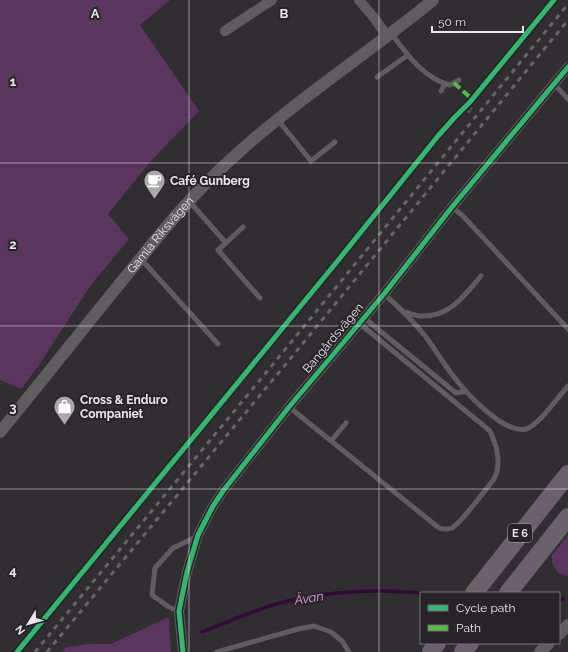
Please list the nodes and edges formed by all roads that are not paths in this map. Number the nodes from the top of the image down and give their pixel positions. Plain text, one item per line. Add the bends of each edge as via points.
1 (272, 0) edge
2 (359, 0) edge
3 (433, 0) edge
4 (225, 32) dead end
5 (389, 35) junction
6 (408, 55) junction
7 (568, 67) edge
8 (377, 78) dead end
9 (459, 80) dead end
10 (445, 84) junction
11 (554, 84) junction
12 (441, 91) dead end
13 (568, 99) edge
14 (278, 119) junction
15 (335, 142) dead end
16 (189, 200) junction
17 (452, 206) junction
18 (243, 227) dead end
19 (226, 243) junction
20 (140, 259) junction
21 (481, 276) dead end
22 (384, 294) junction
23 (260, 298) dead end
24 (403, 311) junction
25 (361, 320) junction
26 (568, 329) edge
27 (218, 344) dead end
28 (568, 386) edge
29 (466, 390) junction
30 (289, 407) junction
31 (346, 423) dead end
32 (0, 432) edge
33 (331, 441) junction
34 (568, 474) edge
35 (568, 517) edge
36 (198, 535) junction
37 (475, 592) edge
38 (509, 592) edge
39 (179, 611) junction
40 (568, 625) edge
41 (560, 633) edge
42 (469, 644) edge
43 (548, 644) edge
44 (183, 652) edge
45 (217, 652) edge
46 (349, 652) edge
47 (463, 652) edge
48 (540, 652) edge

1 - 4 street
2 - 5 street
3 - 5 street, Gamla Riksvägen
5 - 6 lane
5 - 14 street, Gamla Riksvägen
6 - 8 lane
6 - 10 lane
7 - 11 street, Bangårdsvägen
9 - 10 lane via 450,85
10 - 12 lane
11 - 13 lane
11 - 17 street, Bangårdsvägen
14 - 15 lane via 311,161
14 - 16 street, Gamla Riksvägen via 226,163
16 - 19 lane
16 - 20 street, Gamla Riksvägen
17 - 22 street, Bangårdsvägen
17 - 26 lane
18 - 19 lane
19 - 23 lane via 218,250
20 - 27 lane
20 - 32 street, Gamla Riksvägen
21 - 24 lane via 462,299 444,312 419,316
22 - 24 lane
22 - 25 street, Bangårdsvägen
24 - 29 lane
25 - 29 lane via 456,393
25 - 30 street, Bangårdsvägen
25 - 33 lane via 490,431 495,442 497,473 453,528 446,530 439,528
28 - 29 lane via 536,423 518,430 503,423
30 - 33 lane
30 - 36 street, Bangårdsvägen via 222,491
31 - 33 lane
34 - 37 highway, E 6
35 - 38 highway, E 6
36 - 39 street, Bangårdsvägen
36 - 39 lane via 173,548 155,568 152,595
39 - 44 street, Bangårdsvägen
40 - 41 street
42 - 47 highway
43 - 48 street
45 - 46 lane via 298,628 314,626 331,632 342,641

